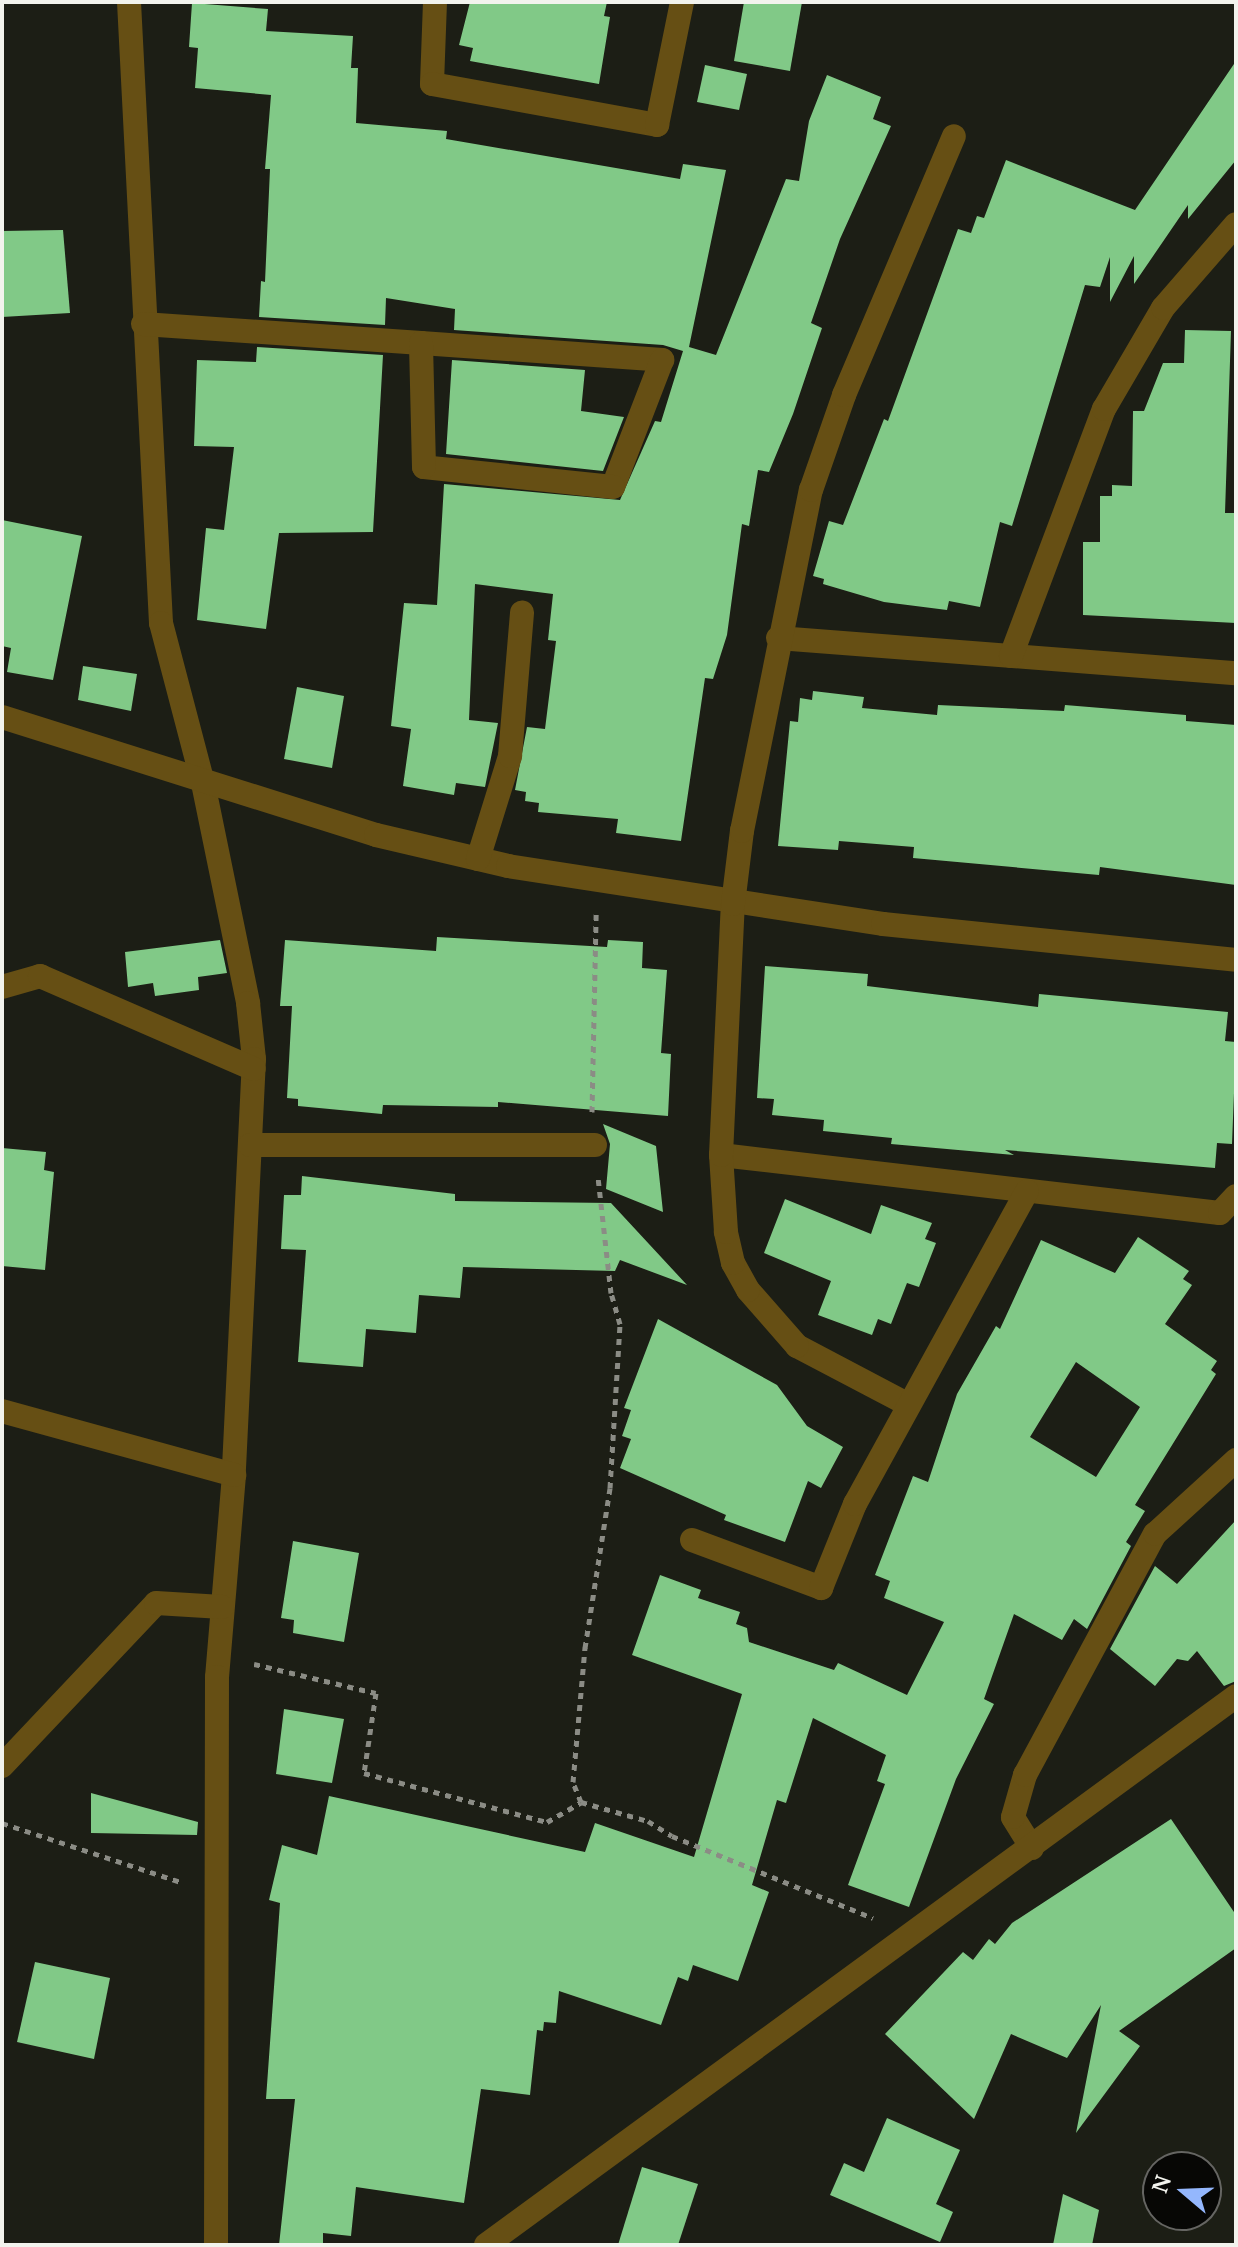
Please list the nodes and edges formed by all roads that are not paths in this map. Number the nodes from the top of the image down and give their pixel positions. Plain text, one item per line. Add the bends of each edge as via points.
1 (129, 2) edge
2 (435, 2) edge
3 (682, 2) edge
4 (954, 136) dead end
5 (1236, 224) edge
6 (143, 324) junction
7 (421, 343) junction
8 (522, 612) dead end
9 (778, 638) junction
10 (1011, 656) junction
11 (1236, 673) edge
12 (2, 717) edge
13 (203, 783) junction
14 (478, 859) junction
15 (733, 904) junction
16 (1236, 960) edge
17 (2, 987) edge
18 (254, 1069) junction
19 (250, 1145) junction
20 (595, 1145) road end
21 (721, 1155) junction
22 (1027, 1191) junction
23 (1236, 1196) edge
24 (909, 1405) junction
25 (2, 1411) edge
26 (1236, 1460) edge
27 (234, 1475) junction
28 (692, 1540) dead end
29 (222, 1607) junction
30 (1236, 1696) edge
31 (2, 1766) edge
32 (1032, 1848) junction
33 (216, 2245) edge
34 (486, 2245) edge

1 - 6 street
2 - 3 street via 432,84 657,125
4 - 9 street via 839,409 811,490
5 - 10 street via 1163,308 1104,409
6 - 7 street
6 - 13 street via 161,623
7 - 7 street via 632,358 662,360 613,487 424,467
8 - 14 street via 510,756
9 - 10 street
9 - 15 street
10 - 11 street
12 - 13 street
13 - 14 street via 376,835
13 - 18 street via 248,1003
14 - 15 street
15 - 16 street
15 - 21 street
17 - 18 street via 40,976
18 - 19 street
19 - 20 street
19 - 27 street
21 - 22 street
21 - 24 street via 726,1232 733,1263 748,1290 797,1346
22 - 23 street via 1220,1213
22 - 24 street
24 - 28 street via 855,1504 821,1588
25 - 27 street
26 - 32 street via 1155,1534 1025,1775 1013,1817
27 - 29 street
29 - 31 street via 156,1603
29 - 33 street
30 - 32 street
32 - 34 street via 909,1932

